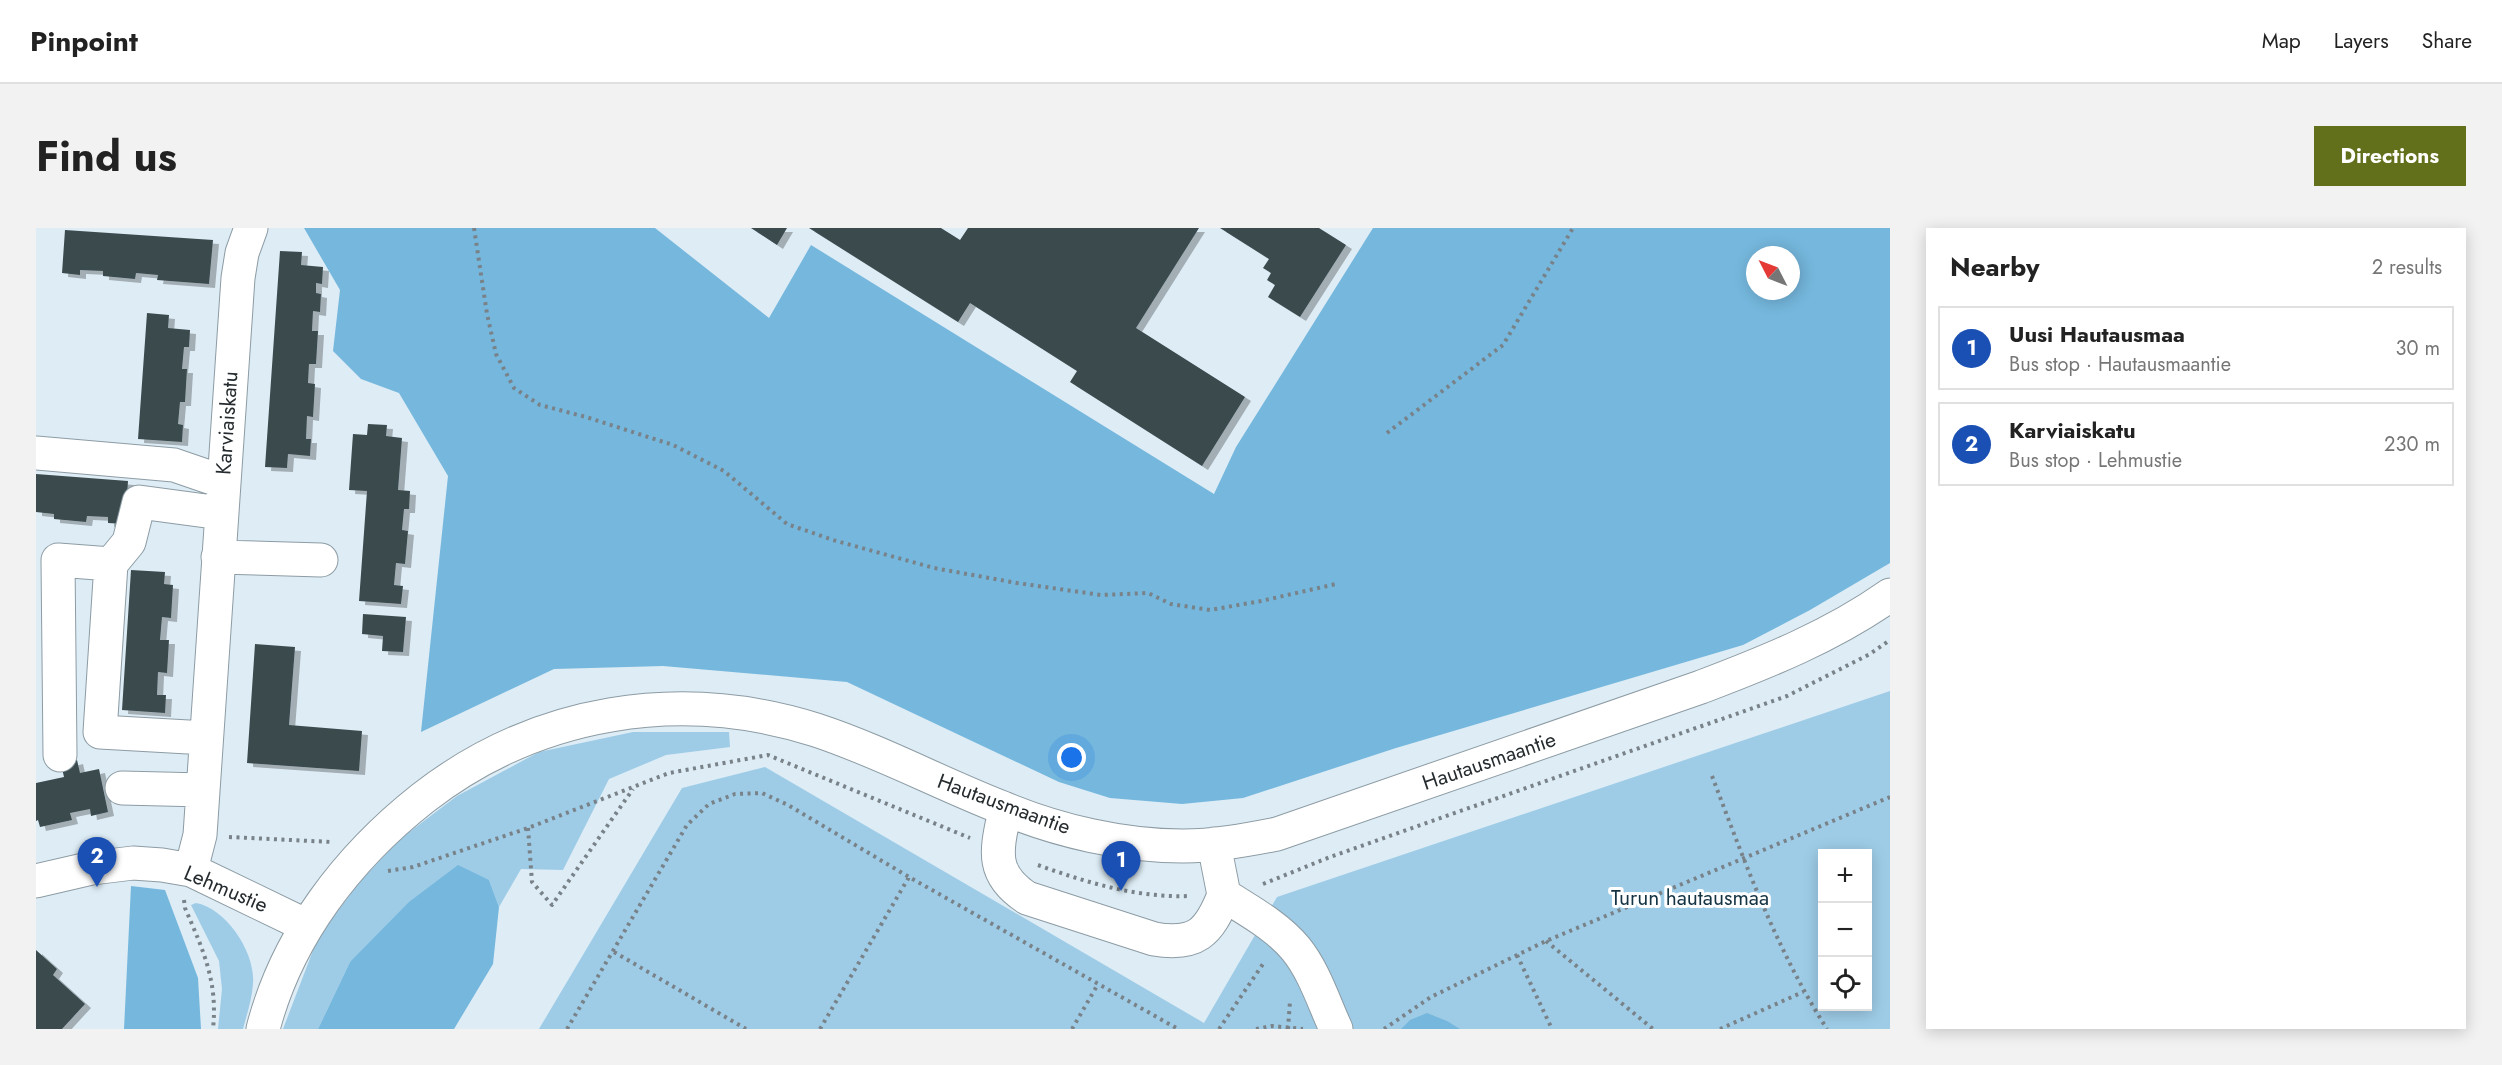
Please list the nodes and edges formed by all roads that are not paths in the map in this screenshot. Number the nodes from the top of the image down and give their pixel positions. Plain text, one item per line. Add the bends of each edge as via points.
1 (251, 228) edge
2 (36, 453) edge
3 (224, 477) junction
4 (221, 513) junction
5 (218, 557) junction
6 (321, 560) dead end
7 (111, 564) junction
8 (1890, 595) edge
9 (100, 732) junction
10 (206, 738) junction
11 (48, 758) edge
12 (122, 789) dead end
13 (203, 790) junction
14 (1005, 810) junction
15 (1214, 844) junction
16 (191, 870) junction
17 (36, 881) edge
18 (1224, 895) junction
19 (307, 926) junction
20 (263, 1029) edge
21 (1336, 1029) edge

1 - 3 street, Karviaiskatu via 238,278
2 - 3 street via 174,465 209,477
3 - 4 street, Karviaiskatu
4 - 5 street, Karviaiskatu
4 - 7 street via 139,502 129,542
5 - 6 street
5 - 10 street, Karviaiskatu
7 - 9 street
7 - 11 street via 58,560
8 - 15 street, Hautausmaantie via 1815,640 1701,687 1277,834
9 - 10 street
9 - 11 street via 77,734
10 - 13 street, Karviaiskatu
12 - 13 street
13 - 16 street, Karviaiskatu via 200,835
14 - 15 street, Hautausmaantie via 1124,841 1182,846
14 - 18 street via 997,849 1001,873 1027,898 1172,942 1198,935 1209,926
14 - 19 street, Hautausmaantie via 843,740 779,720 677,709 627,712 582,720 517,741 436,788 359,855
15 - 18 street
16 - 17 street, Lehmustie via 134,863
16 - 19 street, Lehmustie
18 - 21 street via 1296,949
19 - 20 street, Hautausmaantie via 290,958

